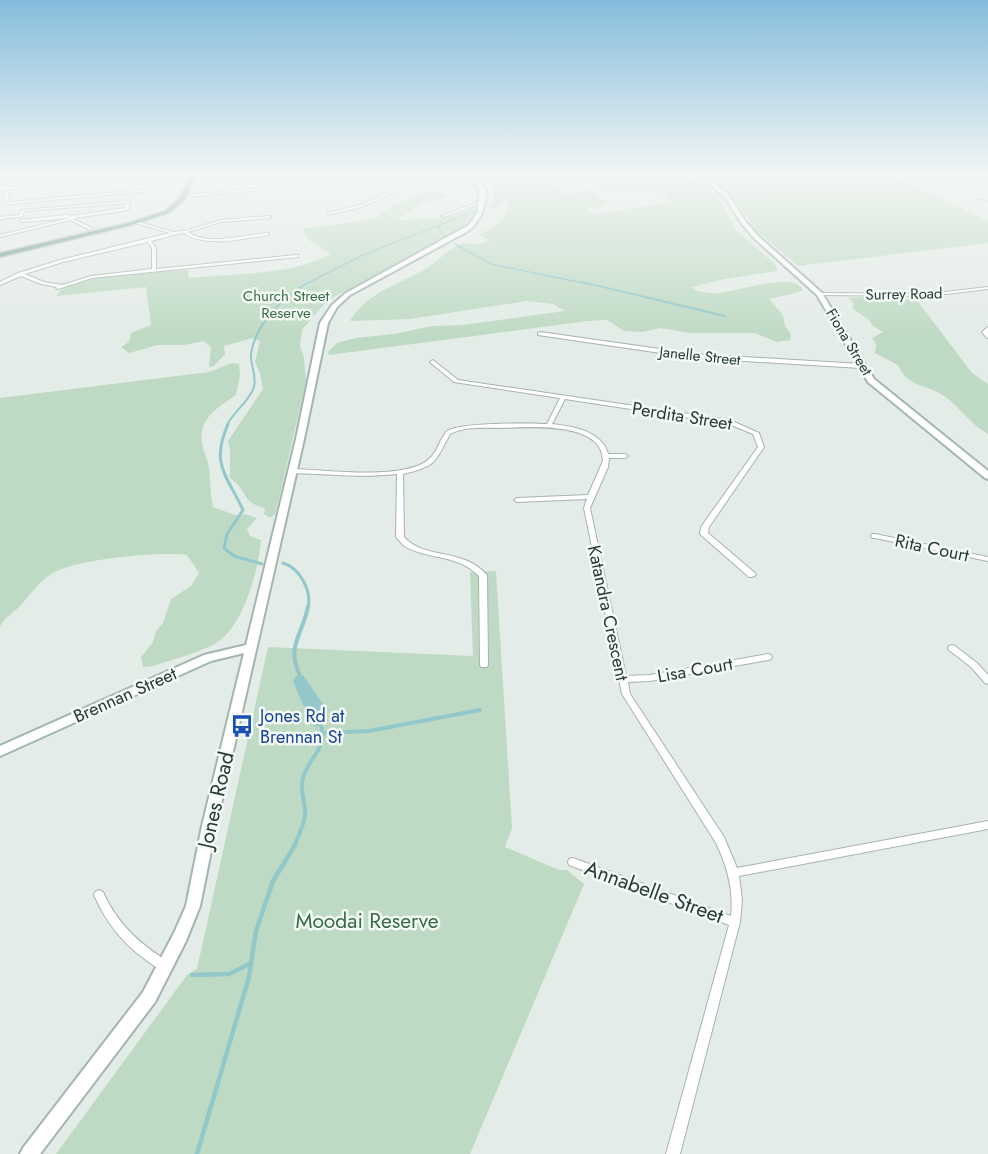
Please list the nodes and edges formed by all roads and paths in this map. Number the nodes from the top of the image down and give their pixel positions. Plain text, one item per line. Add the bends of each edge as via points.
1 (20, 228) edge
2 (38, 228) edge
3 (112, 228) edge
4 (156, 228) edge
5 (199, 228) edge
6 (467, 228) edge
7 (748, 228) edge
8 (185, 232) junction
9 (20, 233) junction
10 (174, 233) junction
11 (268, 234) dead end
12 (2, 235) edge
13 (11, 240) dead end
14 (149, 241) junction
15 (0, 256) edge
16 (296, 256) dead end
17 (154, 270) junction
18 (20, 274) junction
19 (0, 284) edge
20 (988, 288) edge
21 (820, 294) junction
22 (988, 329) edge
23 (540, 334) dead end
24 (988, 336) edge
25 (433, 362) dead end
26 (861, 366) junction
27 (563, 397) junction
28 (549, 425) junction
29 (606, 456) junction
30 (625, 456) dead end
31 (292, 471) junction
32 (400, 472) junction
33 (988, 476) edge
34 (589, 497) junction
35 (517, 500) dead end
36 (875, 536) dead end
37 (988, 560) edge
38 (752, 575) dead end
39 (252, 647) junction
40 (952, 648) dead end
41 (768, 657) dead end
42 (484, 665) dead end
43 (622, 680) junction
44 (988, 681) edge
45 (0, 751) edge
46 (988, 825) edge
47 (573, 862) dead end
48 (735, 873) junction
49 (99, 895) dead end
50 (735, 922) junction
51 (165, 967) junction
52 (29, 1154) edge
53 (673, 1154) edge

1 - 9 street
2 - 9 street
3 - 15 main road
4 - 10 street
5 - 8 street
6 - 31 street, Jones Road via 339,301 324,323
7 - 21 street, Fiona Street
8 - 10 street
8 - 11 street via 194,238 208,239
9 - 12 street
10 - 14 street
12 - 13 street
14 - 17 street via 154,248
14 - 18 street
16 - 17 street
17 - 18 street via 91,277 59,287
18 - 19 street
20 - 21 street, Surrey Road via 929,296
21 - 26 street, Fiona Street
22 - 24 street
23 - 26 street, Janelle Street via 695,356
25 - 27 street, Perdita Street via 456,381
26 - 33 street, Fiona Street via 877,386
27 - 28 street
27 - 38 street, Perdita Street via 730,422 756,433 761,447 704,534
28 - 29 street via 585,434 603,448
28 - 32 street via 458,428 446,435 430,463
29 - 30 street
29 - 34 street, Katandra Crescent via 606,464
31 - 32 street
31 - 39 street, Jones Road
32 - 42 street via 403,543 472,564 483,575
34 - 35 street
34 - 43 street, Katandra Crescent via 588,518
36 - 37 street, Rita Court
39 - 45 street, Brennan Street via 208,658
39 - 51 street, Jones Road via 193,906
40 - 44 street
41 - 43 street, Lisa Court
43 - 48 street, Katandra Crescent via 634,708 720,840
46 - 48 street
47 - 50 street, Annabelle Street
48 - 50 street, Katandra Crescent
49 - 51 street via 107,915 141,952
50 - 53 street, Katandra Crescent
51 - 52 street, Jones Road via 149,997

